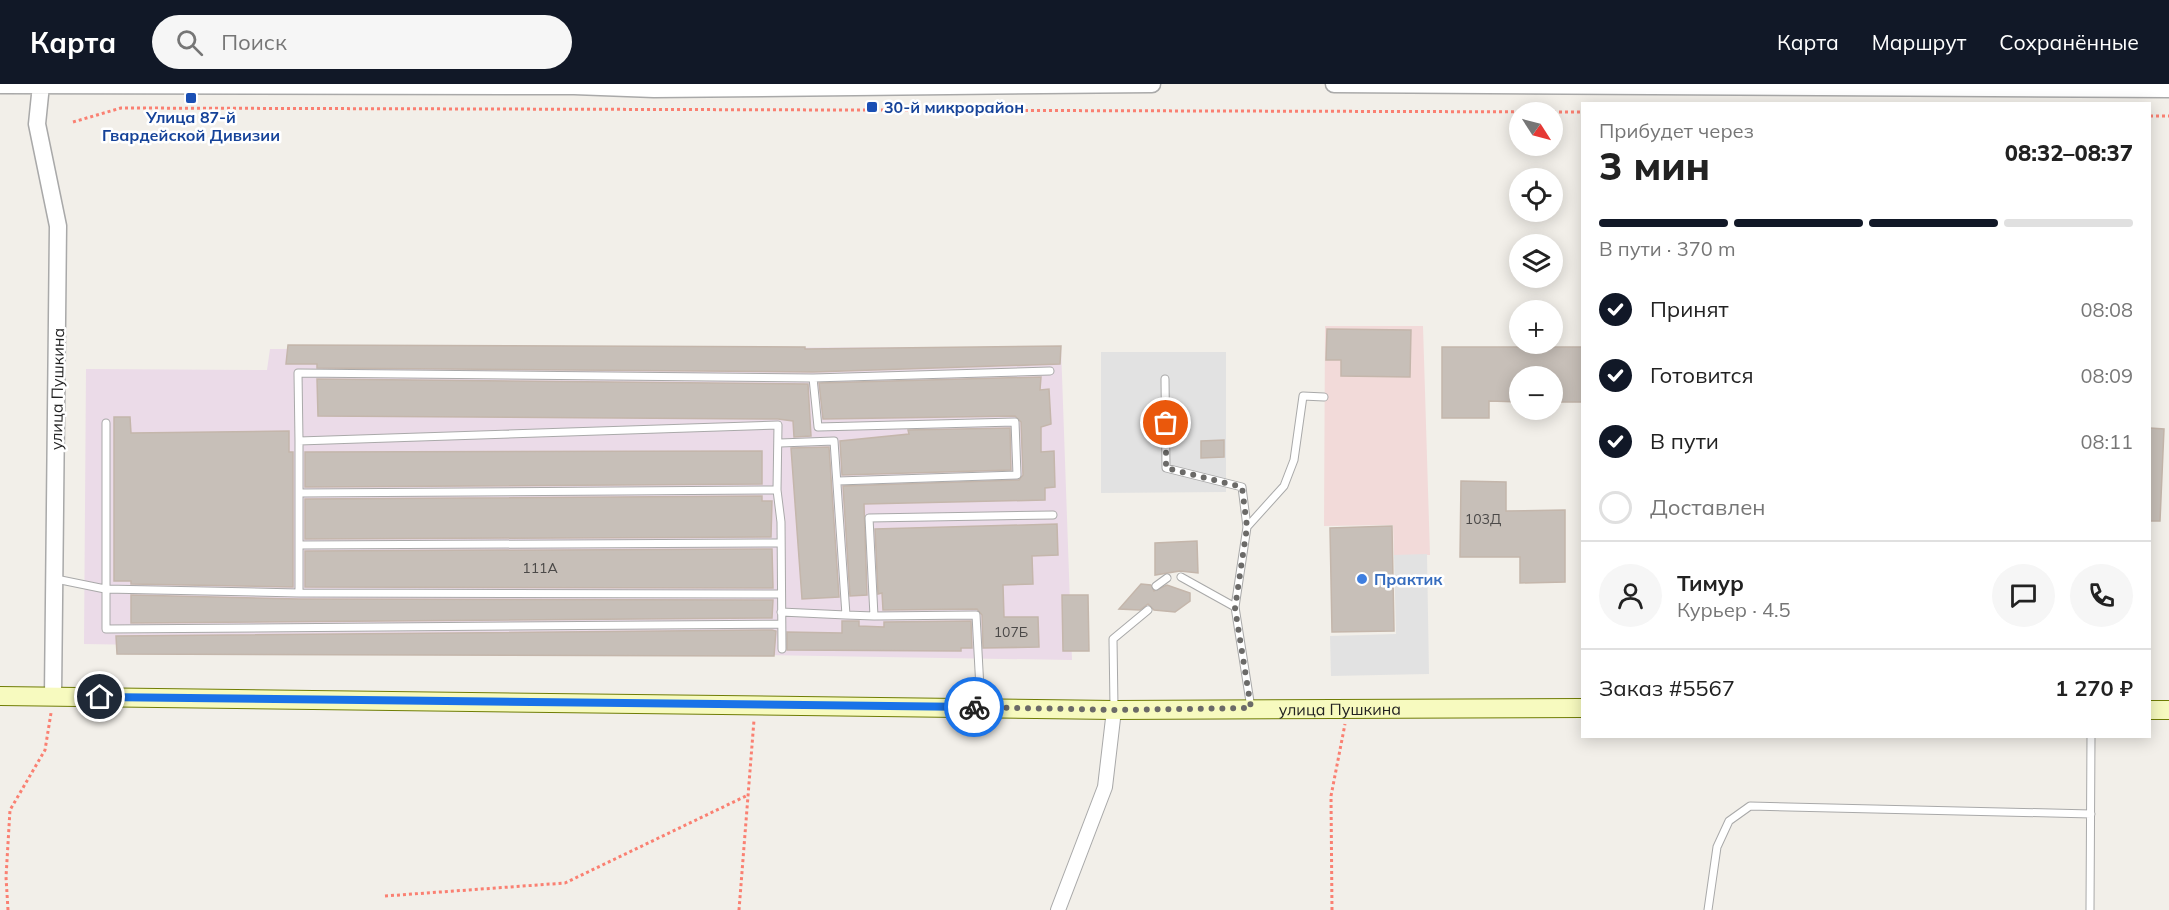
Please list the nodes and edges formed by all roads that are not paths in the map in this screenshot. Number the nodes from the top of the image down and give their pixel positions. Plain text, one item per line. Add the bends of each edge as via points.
1 (41, 84) edge
2 (1126, 84) edge
3 (1152, 84) edge
4 (1334, 84) edge
5 (0, 85) edge
6 (108, 85) edge
7 (214, 85) edge
8 (1557, 85) edge
9 (499, 86) edge
10 (1900, 86) edge
11 (2020, 86) edge
12 (655, 87) edge
13 (2169, 89) edge
14 (1050, 371) dead end
15 (813, 378) junction
16 (1165, 379) dead end
17 (1324, 398) dead end
18 (106, 423) dead end
19 (834, 428) junction
20 (298, 441) junction
21 (834, 441) junction
22 (780, 442) junction
23 (838, 481) junction
24 (777, 490) junction
25 (299, 493) junction
26 (1053, 515) dead end
27 (1247, 527) junction
28 (781, 543) junction
29 (299, 545) junction
30 (1181, 577) dead end
31 (1167, 578) dead end
32 (56, 579) junction
33 (1156, 586) dead end
34 (105, 589) junction
35 (299, 593) junction
36 (781, 594) junction
37 (1235, 608) junction
38 (1148, 610) dead end
39 (781, 612) junction
40 (846, 615) junction
41 (874, 616) junction
42 (781, 624) junction
43 (782, 648) dead end
44 (0, 696) edge
45 (53, 696) junction
46 (981, 707) junction
47 (1251, 708) junction
48 (1581, 708) edge
49 (1114, 710) junction
50 (2151, 710) edge
51 (2169, 710) edge
52 (2091, 738) edge
53 (2091, 814) junction
54 (1058, 910) edge
55 (1708, 910) edge
56 (2090, 910) edge

1 - 5 street
1 - 6 street
1 - 32 street, улица Пушкина via 37,124 58,226
2 - 3 street
2 - 12 street
4 - 8 street
6 - 7 street
7 - 9 street
8 - 10 street
9 - 12 street
10 - 11 street
11 - 13 street
14 - 15 lane
15 - 19 lane via 818,427
15 - 20 lane via 298,373
16 - 27 lane via 1166,468 1242,487
17 - 27 lane via 1303,396 1294,459 1284,486
18 - 34 lane
19 - 21 lane
19 - 23 lane via 1015,422 1017,475
20 - 22 lane via 778,425
20 - 25 lane
21 - 22 lane
21 - 23 lane
22 - 24 lane
23 - 40 lane
24 - 25 lane
24 - 28 lane
25 - 29 lane
26 - 41 lane via 869,518
27 - 37 lane
28 - 29 lane
28 - 36 lane
29 - 35 lane
30 - 37 lane
31 - 33 lane
32 - 34 lane
32 - 45 street, улица Пушкина
34 - 35 lane
34 - 42 lane via 106,628
35 - 36 lane
36 - 39 lane
37 - 47 lane
38 - 49 lane via 1113,639
39 - 40 lane
39 - 42 lane
40 - 41 lane
41 - 46 lane via 976,615
42 - 43 lane
44 - 45 main road, улица Пушкина
45 - 46 main road, улица Пушкина
46 - 49 main road, улица Пушкина
47 - 48 main road, улица Пушкина
47 - 49 main road, улица Пушкина
49 - 54 street via 1105,787
50 - 51 main road
52 - 53 lane
53 - 55 lane via 1750,806 1729,821 1717,847
53 - 56 lane

